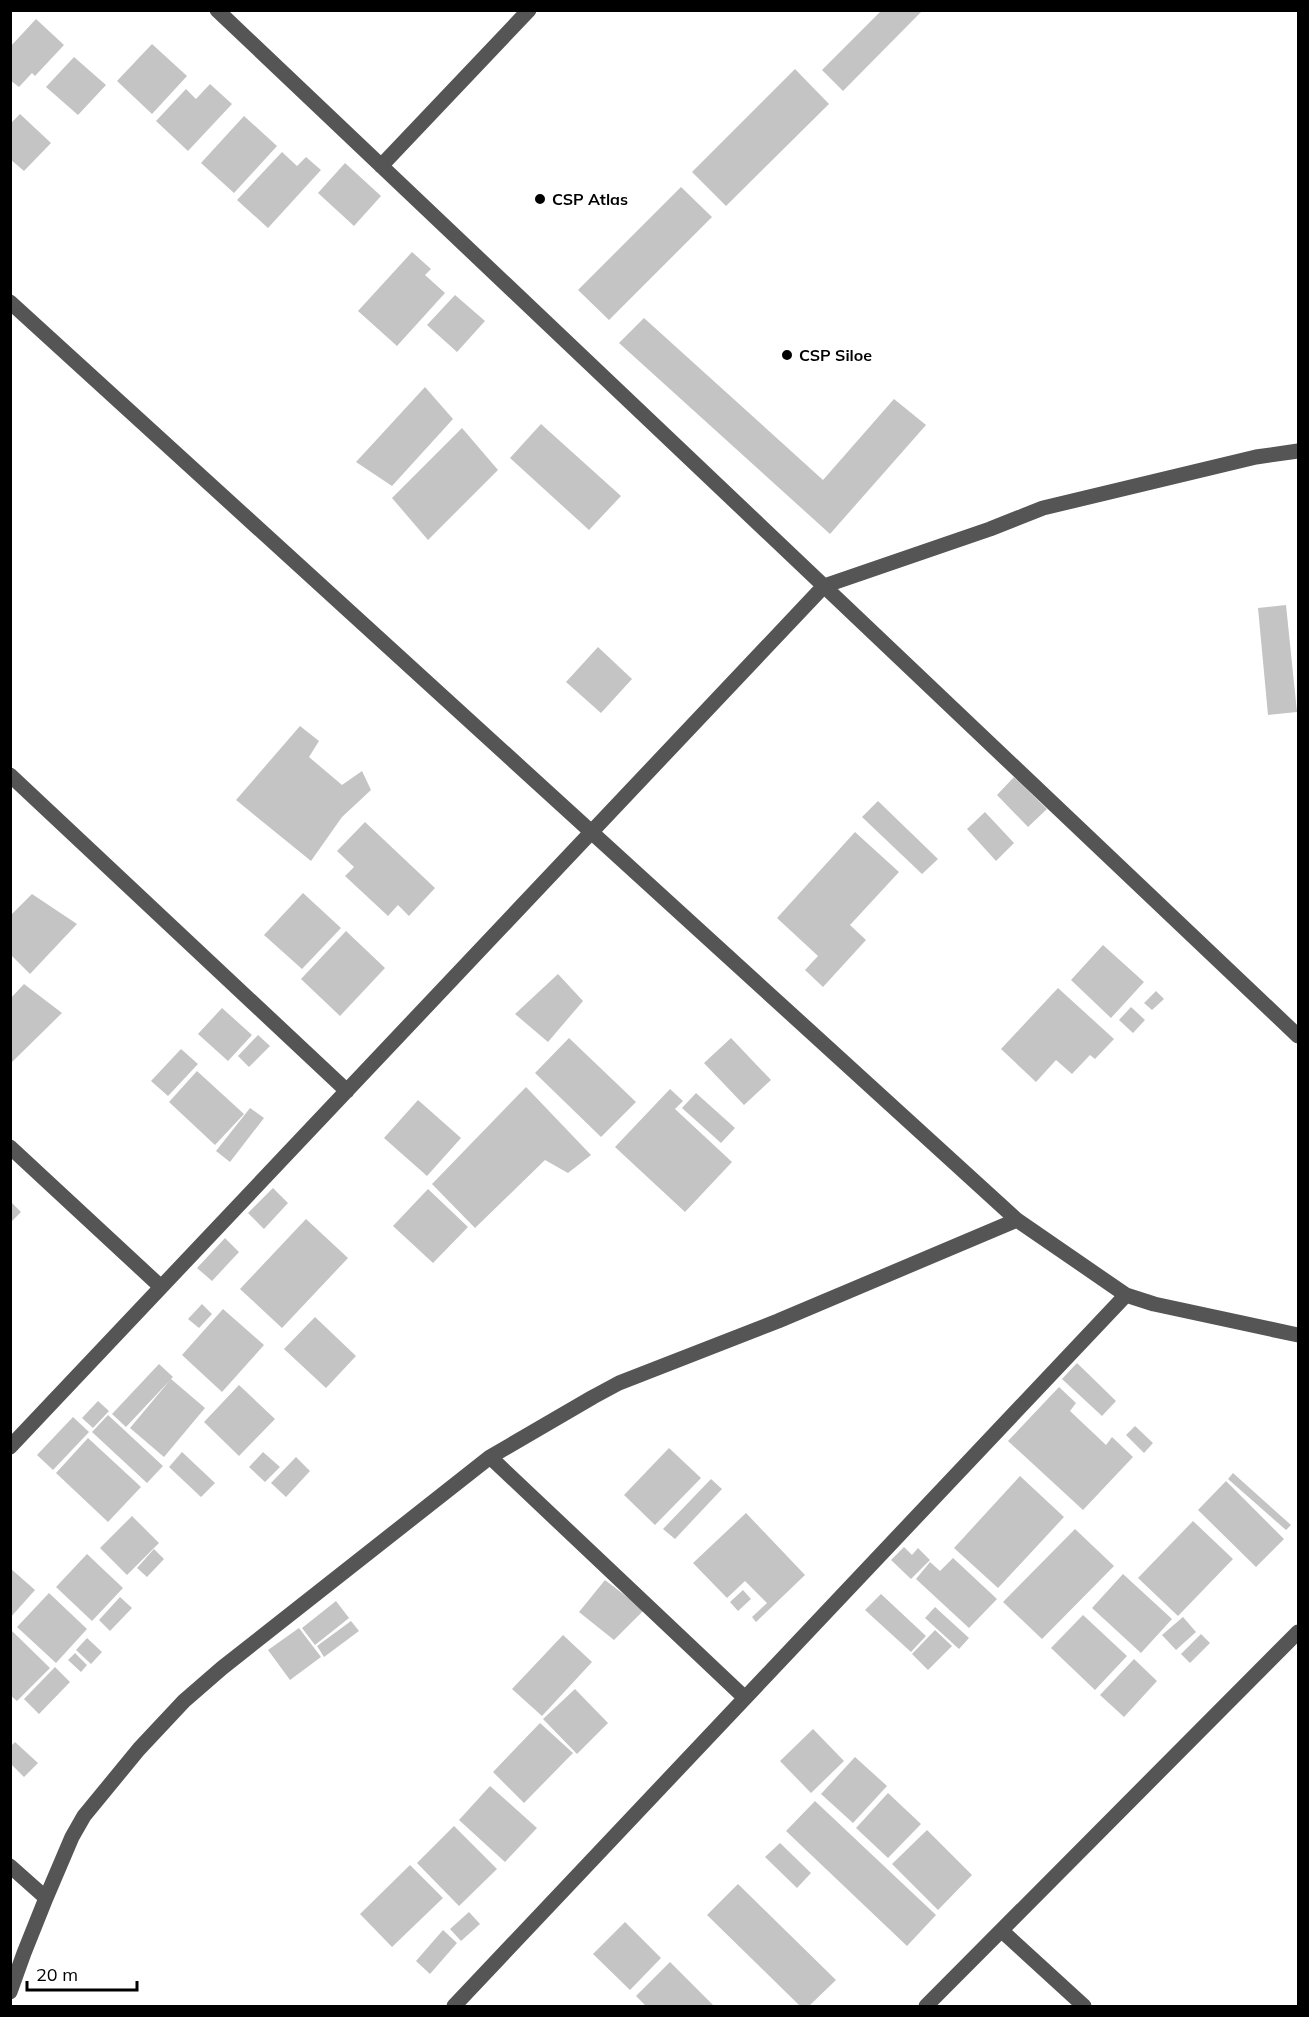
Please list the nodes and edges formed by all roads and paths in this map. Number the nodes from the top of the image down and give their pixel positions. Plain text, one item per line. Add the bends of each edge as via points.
1 (217, 10) edge
2 (529, 10) edge
3 (381, 166) junction
4 (10, 302) edge
5 (1299, 451) edge
6 (824, 586) junction
7 (10, 775) edge
8 (592, 831) junction
9 (1299, 1036) edge
10 (347, 1091) junction
11 (10, 1148) edge
12 (1017, 1220) junction
13 (161, 1287) junction
14 (1126, 1295) junction
15 (1299, 1335) edge
16 (10, 1447) edge
17 (490, 1457) junction
18 (1299, 1632) edge
19 (746, 1698) junction
20 (10, 1866) edge
21 (46, 1898) junction
22 (1002, 1931) junction
23 (10, 1992) edge
24 (454, 2007) edge
25 (926, 2007) edge
26 (1084, 2007) edge

1 - 3 street
2 - 3 street
3 - 6 street
4 - 8 street
5 - 6 street via 1256,457 1043,508
6 - 8 street
6 - 9 street
7 - 10 street
8 - 10 street
8 - 12 street
10 - 13 street
11 - 13 street
12 - 14 street
12 - 17 street via 619,1383
13 - 16 street
14 - 15 street
14 - 19 street
17 - 19 street
17 - 21 street via 184,1701 84,1816
18 - 22 street
19 - 24 street
20 - 21 street
21 - 23 street
22 - 25 street
22 - 26 street

